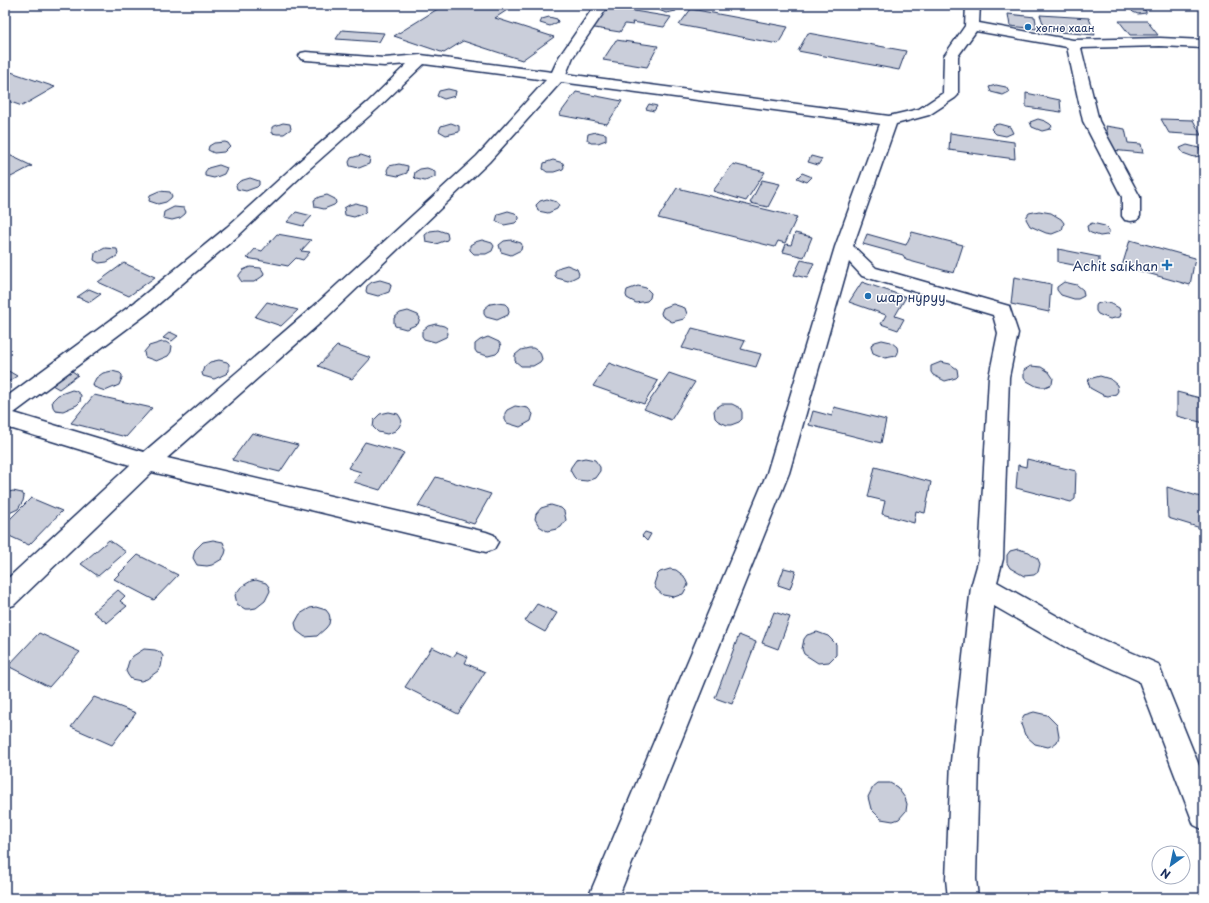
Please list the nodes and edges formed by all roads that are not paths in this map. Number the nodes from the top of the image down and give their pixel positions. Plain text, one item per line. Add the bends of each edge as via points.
1 (602, 5) edge
2 (973, 5) edge
3 (972, 26) junction
4 (1073, 44) junction
5 (1204, 44) edge
6 (306, 56) dead end
7 (421, 59) junction
8 (558, 76) junction
9 (889, 121) junction
10 (1131, 216) dead end
11 (844, 247) junction
12 (5, 409) edge
13 (5, 421) edge
14 (148, 462) junction
15 (486, 542) dead end
16 (983, 587) junction
17 (5, 597) edge
18 (1204, 815) edge
19 (602, 898) edge
20 (963, 898) edge

1 - 8 street via 566,57
2 - 3 street
3 - 4 street
3 - 9 street via 951,56 950,95 924,112
4 - 5 street
4 - 10 street via 1092,120 1131,197
6 - 7 street via 384,62
7 - 8 street
7 - 12 street via 234,231 141,308
8 - 9 street
8 - 14 street via 483,159 338,296
9 - 11 street
11 - 16 street via 869,272 1002,311 1008,333 999,377 991,559
11 - 19 street via 778,472
13 - 14 street via 13,421
14 - 15 street
14 - 17 street
16 - 18 street via 1078,641 1149,673
16 - 20 street via 965,761 961,879

